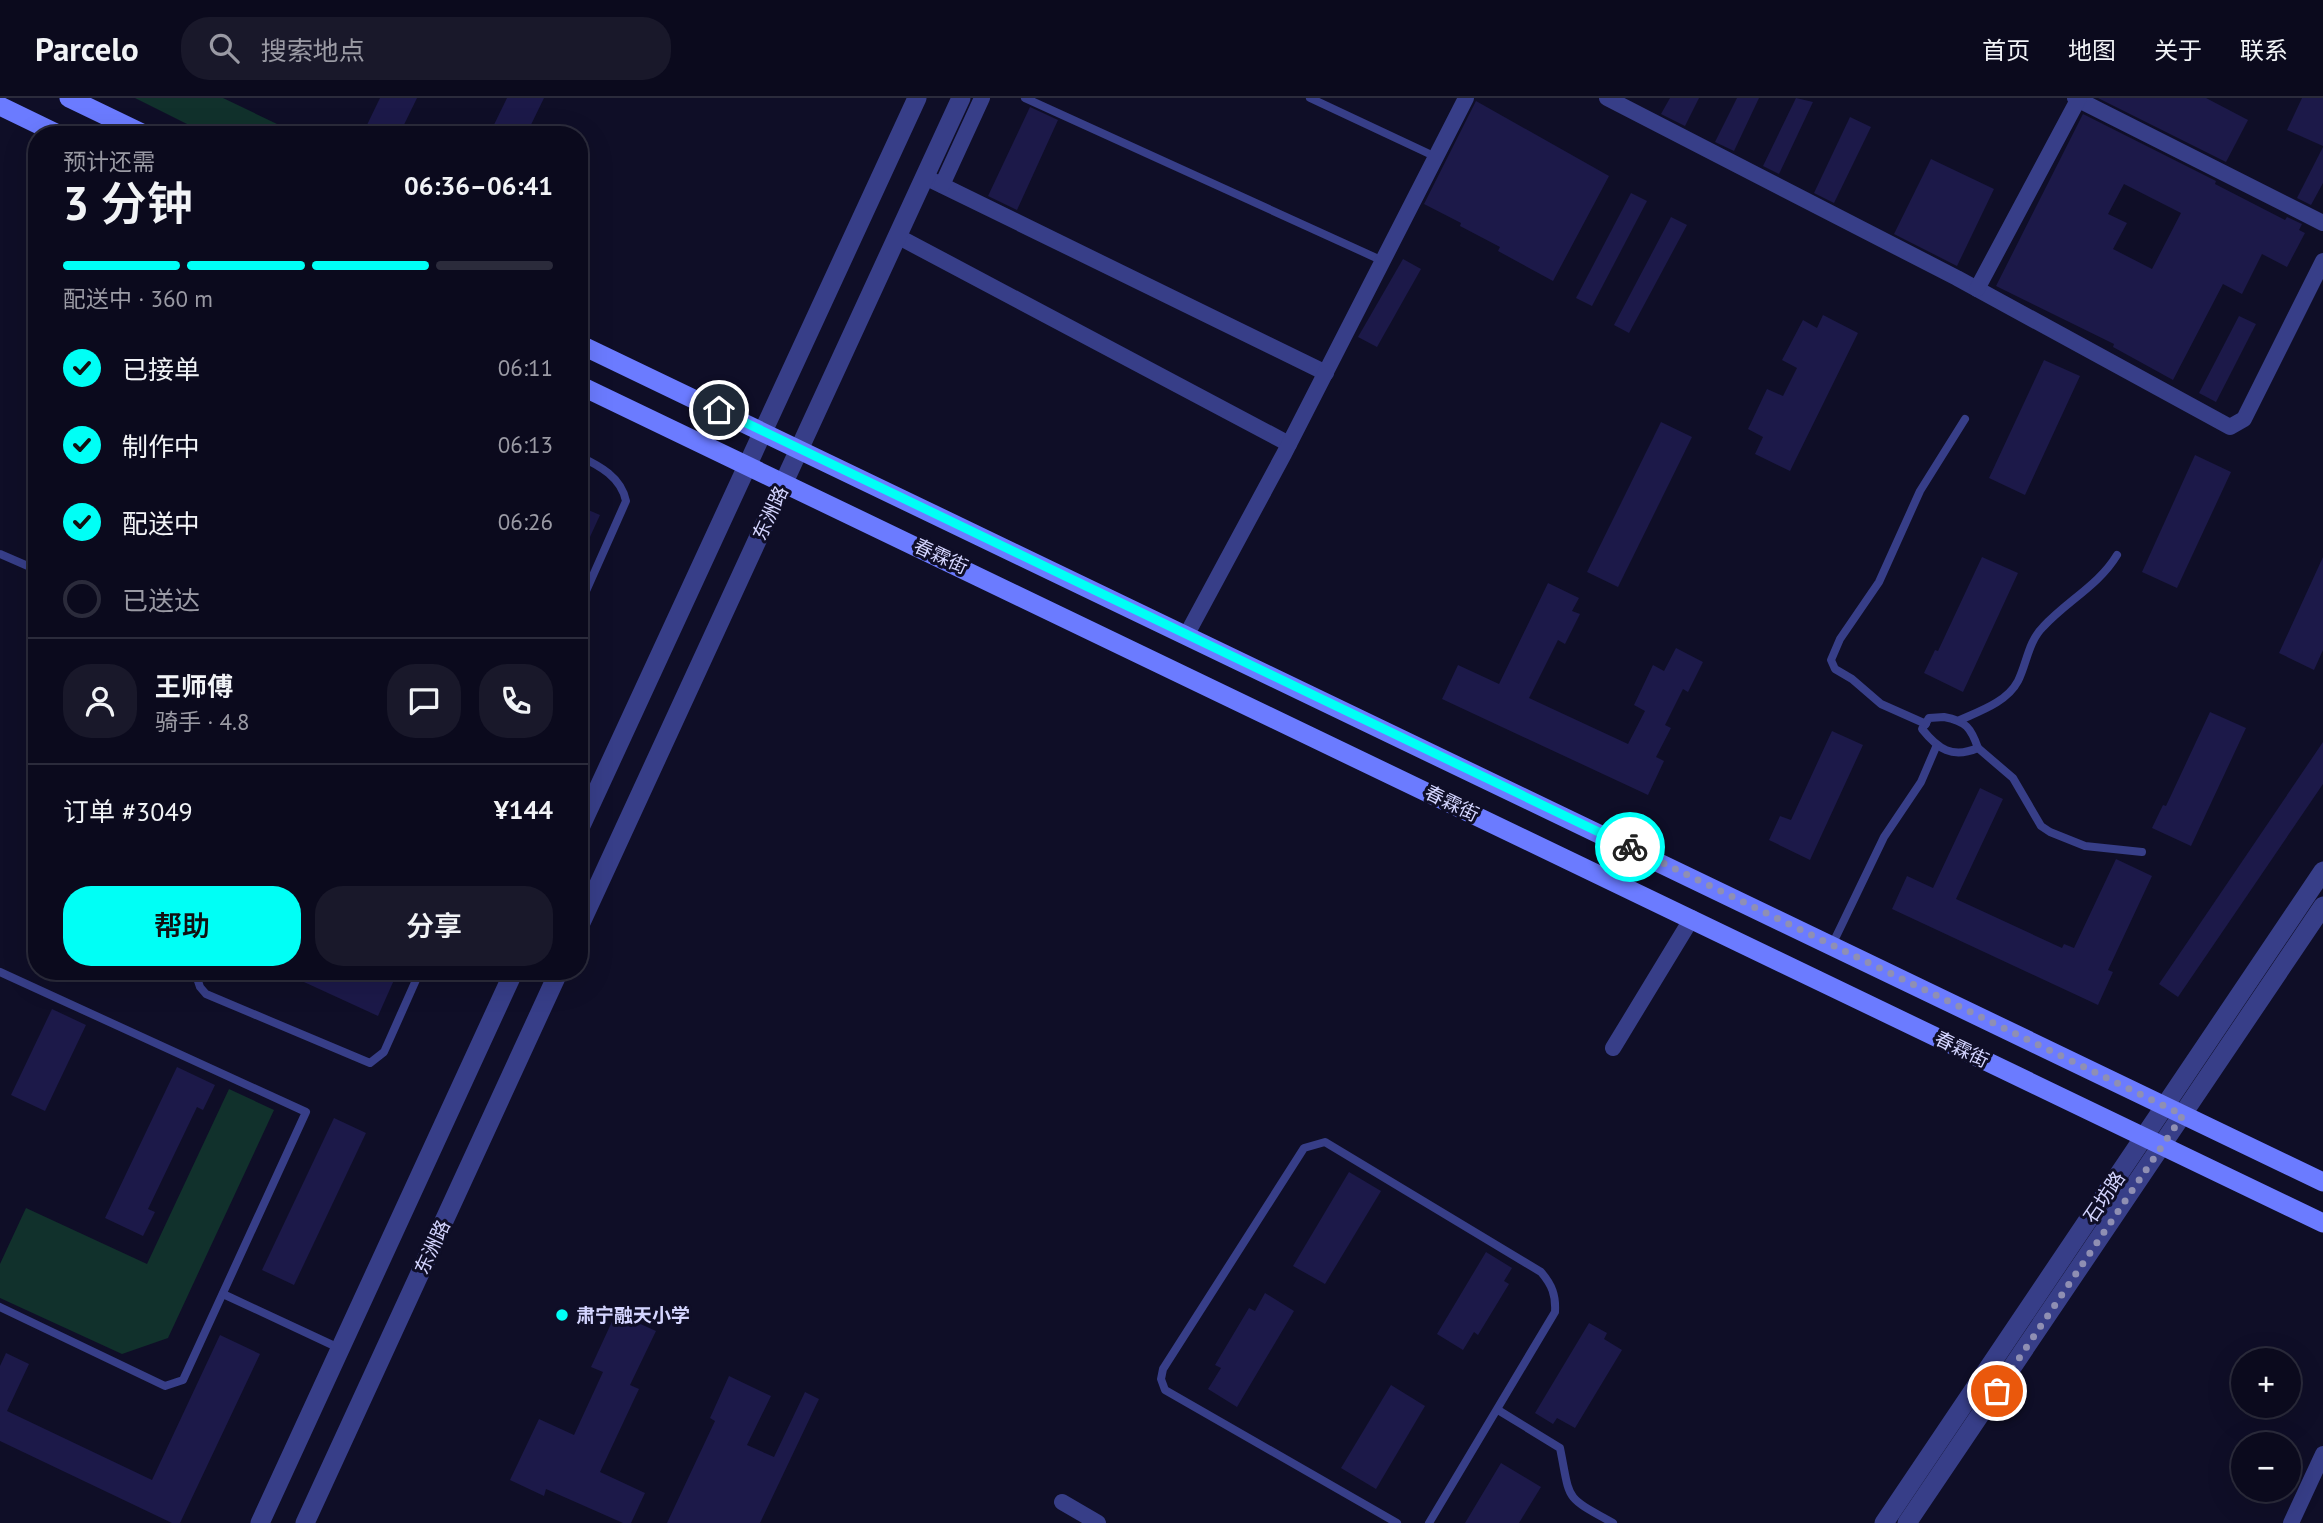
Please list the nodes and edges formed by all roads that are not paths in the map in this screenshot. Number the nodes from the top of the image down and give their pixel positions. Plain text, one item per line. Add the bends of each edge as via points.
1 (69, 98) edge
2 (917, 98) edge
3 (961, 98) edge
4 (982, 98) edge
5 (1025, 98) edge
6 (1310, 98) edge
7 (1466, 98) edge
8 (1607, 98) edge
9 (2077, 98) edge
10 (0, 106) edge
11 (41, 126) edge
12 (127, 126) edge
13 (1436, 157) junction
14 (933, 181) junction
15 (2323, 223) edge
16 (897, 236) junction
17 (1383, 261) junction
18 (2323, 261) edge
19 (1978, 289) junction
20 (588, 348) edge
21 (1326, 373) junction
22 (588, 389) edge
23 (1965, 419) dead end
24 (763, 431) junction
25 (1289, 444) junction
26 (800, 448) junction
27 (588, 461) edge
28 (748, 465) junction
29 (784, 482) junction
30 (0, 554) edge
31 (2117, 555) dead end
32 (28, 566) edge
33 (588, 587) edge
34 (1187, 634) junction
35 (1960, 720) junction
36 (1926, 723) junction
37 (1936, 747) junction
38 (1978, 748) junction
39 (588, 811) edge
40 (2142, 852) dead end
41 (2323, 871) edge
42 (2323, 906) edge
43 (588, 907) edge
44 (1692, 919) junction
45 (1832, 945) junction
46 (0, 972) edge
47 (198, 980) edge
48 (416, 980) edge
49 (510, 980) edge
50 (555, 980) edge
51 (1613, 1048) dead end
52 (2175, 1110) junction
53 (2154, 1141) junction
54 (2323, 1182) edge
55 (2323, 1223) edge
56 (223, 1294) junction
57 (0, 1307) edge
58 (341, 1349) junction
59 (1498, 1410) junction
60 (2323, 1454) edge
61 (1062, 1502) dead end
62 (260, 1523) edge
63 (305, 1523) edge
64 (1098, 1523) edge
65 (1397, 1523) edge
66 (1429, 1523) edge
67 (1613, 1523) edge
68 (1884, 1523) edge
69 (1907, 1523) edge
70 (2291, 1523) edge

1 - 12 main road
2 - 24 street
3 - 14 street, 东洲路
4 - 14 street
5 - 17 lane
6 - 13 lane
7 - 13 street
8 - 19 street
9 - 15 street
9 - 19 street
10 - 11 main road
13 - 17 street
14 - 16 street, 东洲路
14 - 21 street
16 - 25 street
16 - 26 street, 东洲路
17 - 21 street
18 - 19 street via 2244,419 2230,427
20 - 24 main road, 春霖街
21 - 25 street
22 - 28 main road, 春霖街
23 - 36 lane via 1920,491 1879,582 1831,660 1835,669 1881,705
24 - 26 main road, 春霖街
24 - 28 street
25 - 34 street
26 - 29 street, 东洲路
26 - 34 main road, 春霖街
27 - 33 lane via 614,477 626,500
28 - 29 main road, 春霖街
28 - 39 street
29 - 43 street, 东洲路
29 - 44 main road, 春霖街
30 - 32 lane
31 - 35 lane via 2108,569 2042,628 2018,682 2007,695
34 - 45 main road, 春霖街
35 - 36 lane via 1929,718
35 - 38 lane via 1971,729
36 - 37 lane via 1922,729
37 - 38 lane via 1963,754
37 - 45 lane via 1921,782 1884,837
38 - 40 lane via 2013,779 2041,826 2050,832 2084,846
41 - 52 street, 石坊路
42 - 52 street, 石坊路
44 - 51 street
44 - 53 main road, 春霖街
45 - 52 main road, 春霖街
46 - 56 lane via 306,1112
47 - 48 lane via 206,994 370,1063 384,1052
49 - 58 street
50 - 63 street, 东洲路
52 - 53 street, 石坊路
52 - 54 main road, 春霖街
53 - 55 main road, 春霖街
53 - 68 street, 石坊路
53 - 69 street, 石坊路
56 - 57 lane via 183,1380 165,1386
56 - 58 lane
58 - 62 street
59 - 65 lane via 1555,1312 1551,1283 1541,1272 1325,1142 1304,1148 1163,1369 1161,1379 1165,1390
59 - 66 lane
59 - 67 lane via 1560,1448 1570,1496
60 - 70 street
61 - 64 street

